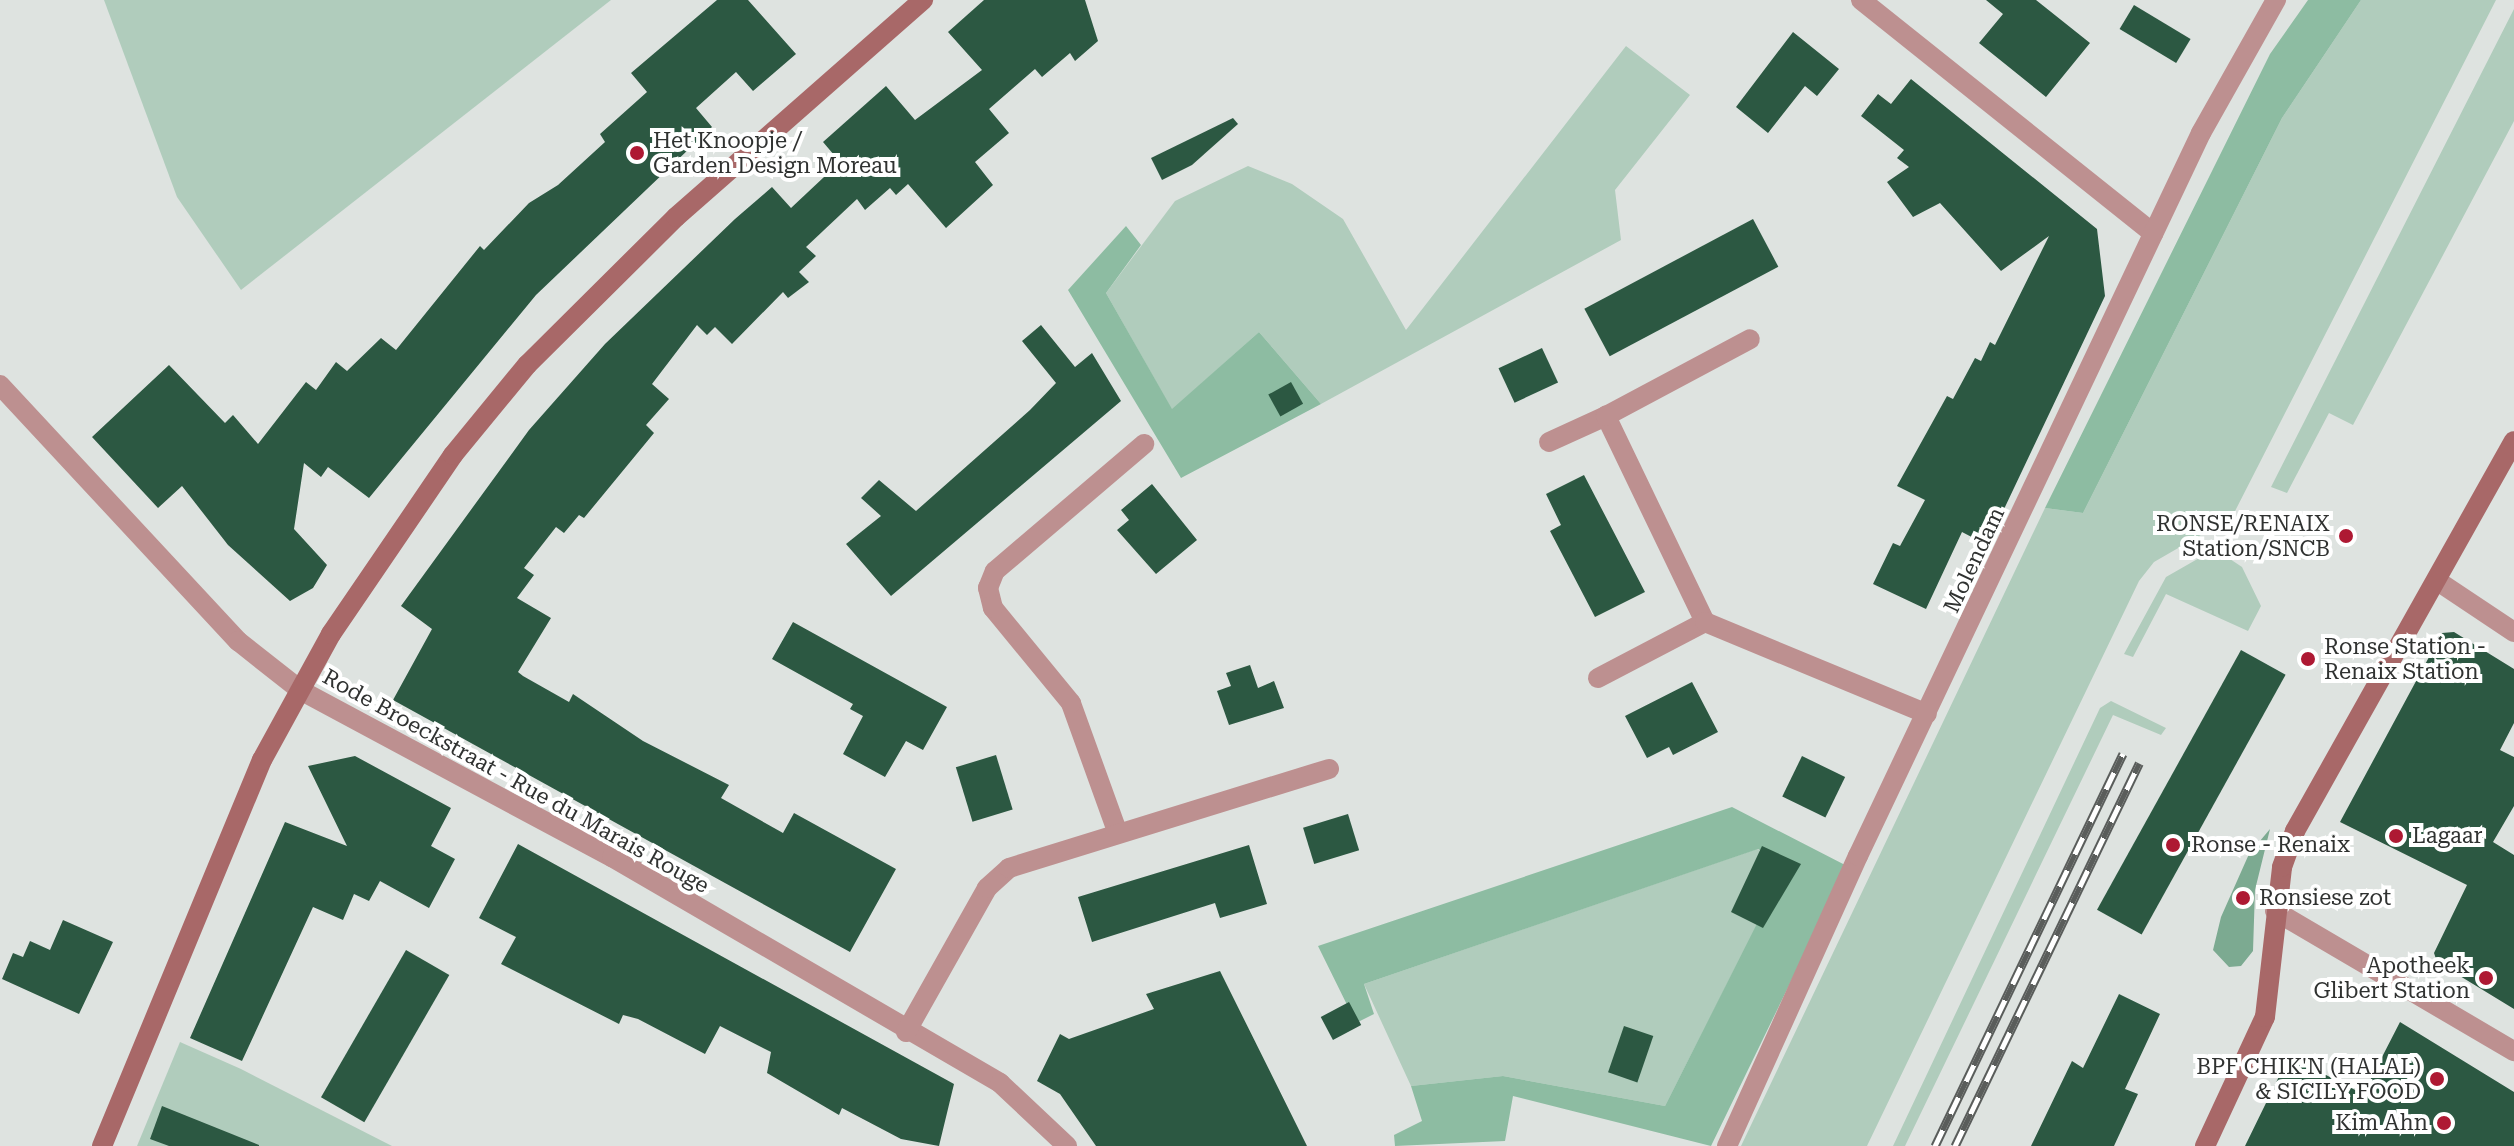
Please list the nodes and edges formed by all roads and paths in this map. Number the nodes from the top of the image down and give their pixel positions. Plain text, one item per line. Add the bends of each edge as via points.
1 (923, 0) edge
2 (1861, 0) edge
3 (2276, 0) edge
4 (2153, 233) junction
5 (1750, 339) dead end
6 (0, 385) edge
7 (1606, 416) junction
8 (2514, 441) edge
9 (1549, 442) dead end
10 (1144, 444) dead end
11 (2439, 582) junction
12 (1705, 622) junction
13 (2514, 632) edge
14 (1598, 678) dead end
15 (300, 690) junction
16 (1927, 714) junction
17 (1329, 769) dead end
18 (1117, 831) junction
19 (2275, 911) junction
20 (906, 1032) junction
21 (2514, 1051) edge
22 (102, 1146) edge
23 (1067, 1146) edge
24 (1727, 1146) edge
25 (2205, 1146) edge

1 - 15 street via 676,217 527,365 453,455
2 - 4 street
3 - 4 street, Molendam
4 - 16 street, Molendam
5 - 7 street
6 - 15 street, Rode Broeckstraat - Rue du Marais Rouge via 238,641
7 - 9 street
7 - 12 street
8 - 11 street
10 - 18 street via 995,571 988,588 993,608 1071,703
11 - 13 street
11 - 19 street via 2295,831
12 - 14 street
12 - 16 street
15 - 20 street, Rode Broeckstraat - Rue du Marais Rouge via 612,857
15 - 22 street via 262,760
16 - 24 street, Molendam
17 - 18 street
18 - 20 street via 1009,868 987,888
19 - 21 street
19 - 25 street via 2260,1035
20 - 23 street, Rode Broeckstraat - Rue du Marais Rouge via 1000,1083

